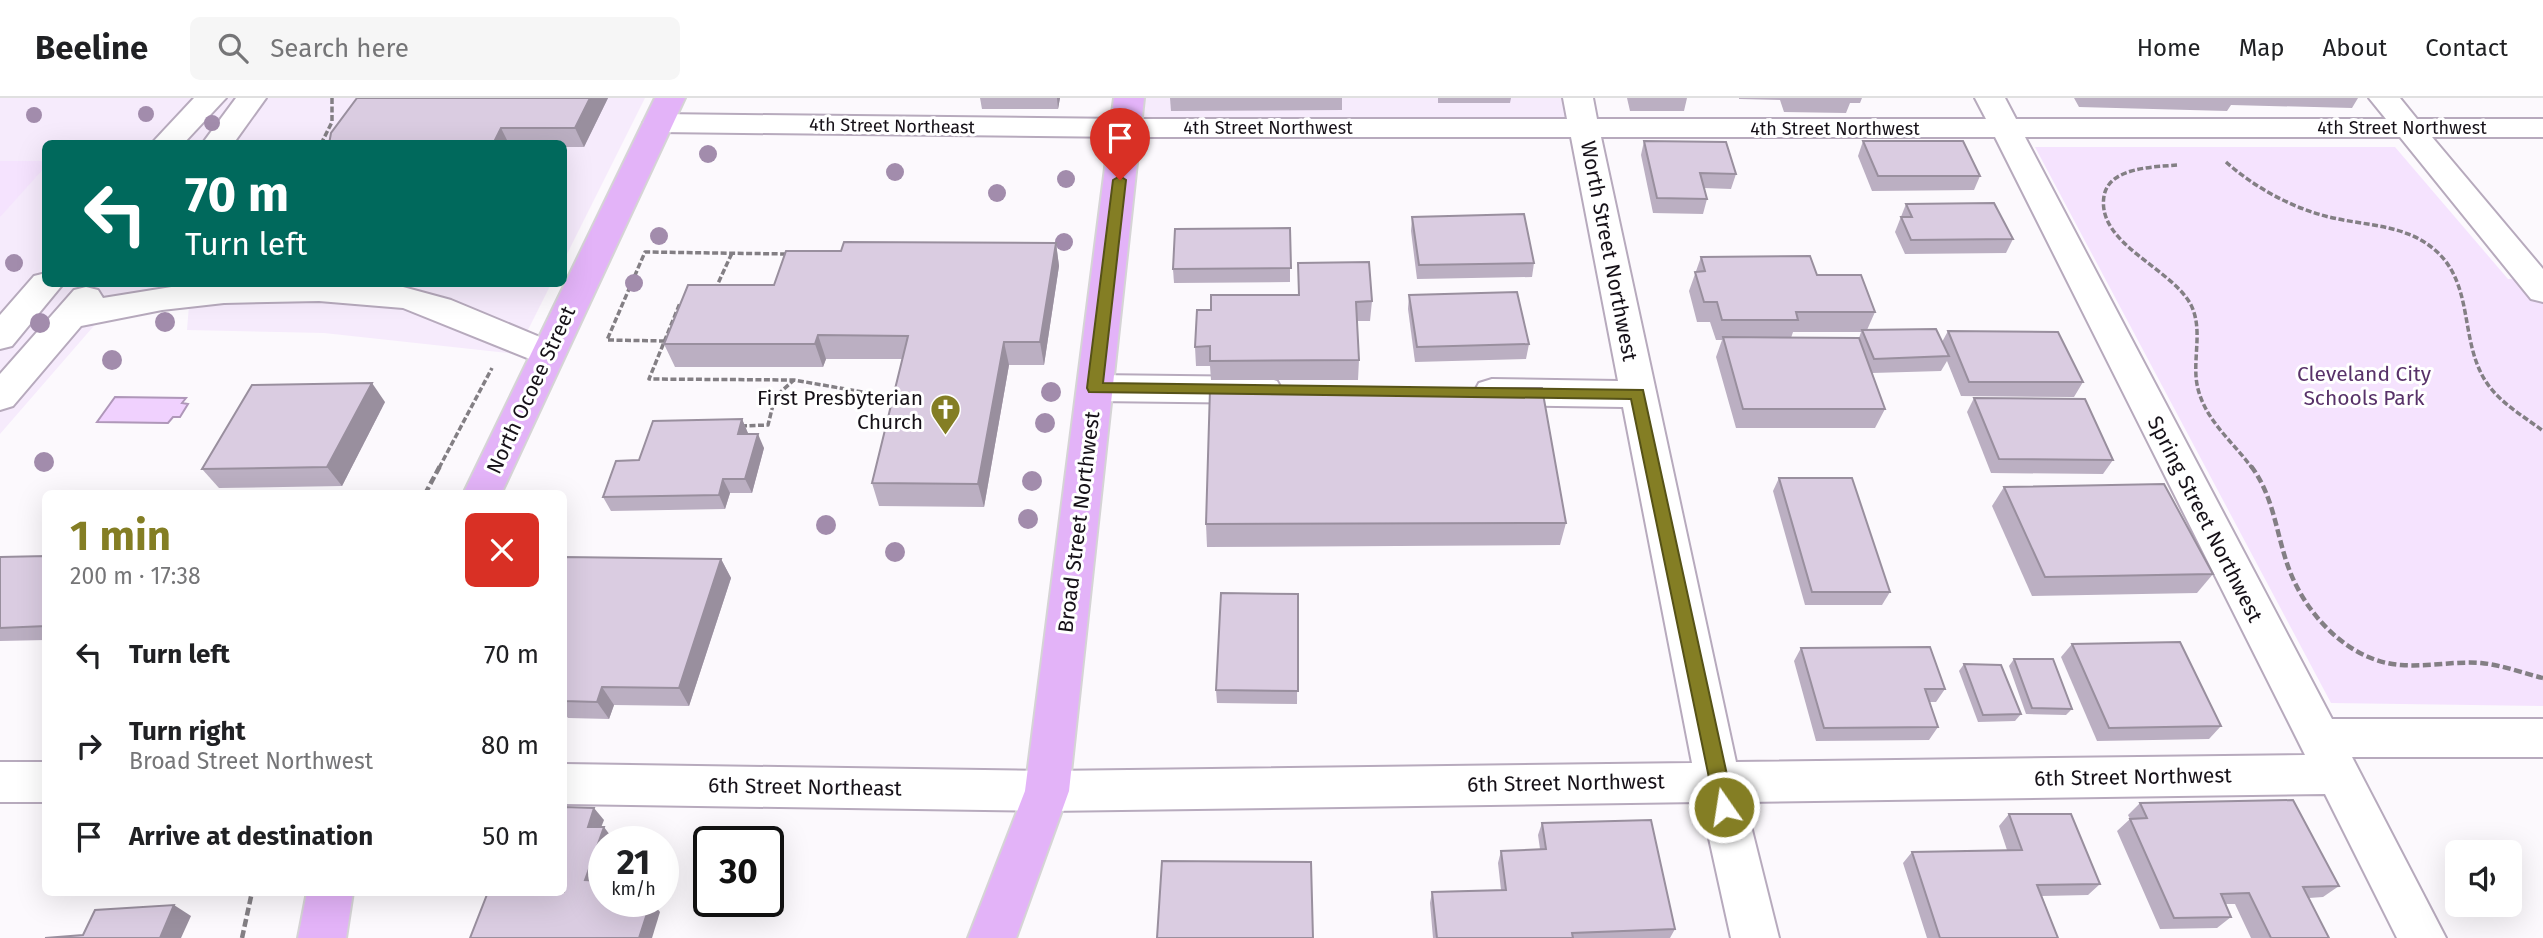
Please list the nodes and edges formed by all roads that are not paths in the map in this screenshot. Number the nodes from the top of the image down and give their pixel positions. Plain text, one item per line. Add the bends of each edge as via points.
1 (211, 98) edge
2 (251, 98) edge
3 (2384, 98) edge
4 (664, 111) edge
5 (1128, 113) edge
6 (1581, 113) edge
7 (1998, 114) edge
8 (2409, 128) junction
9 (2543, 128) edge
10 (170, 140) edge
11 (220, 140) edge
12 (43, 287) edge
13 (96, 287) edge
14 (2543, 291) edge
15 (71, 317) junction
16 (0, 337) edge
17 (547, 354) junction
18 (1095, 388) junction
19 (1303, 390) edge
20 (1456, 392) edge
21 (1637, 394) junction
22 (0, 397) edge
23 (484, 490) edge
24 (2543, 738) edge
25 (2327, 756) junction
26 (1718, 781) junction
27 (0, 782) edge
28 (42, 782) edge
29 (567, 783) edge
30 (1047, 791) junction
31 (329, 896) edge
32 (322, 938) edge
33 (992, 938) edge
34 (1755, 938) edge
35 (2423, 938) edge

1 - 10 street
2 - 11 street
3 - 8 street
4 - 5 street, 4th Street Northeast
4 - 17 main road, North Ocoee Street
5 - 6 street, 4th Street Northwest
5 - 18 main road, Broad Street Northwest
6 - 7 street, 4th Street Northwest
6 - 21 street, Worth Street Northwest
7 - 8 street, 4th Street Northwest
7 - 25 street, Spring Street Northwest
8 - 9 street, 4th Street Northwest
8 - 14 street
12 - 16 street
13 - 15 street
15 - 17 street via 111,306 227,291 353,291 407,298
15 - 22 street
17 - 23 main road, North Ocoee Street
18 - 19 street
18 - 30 main road, Broad Street Northwest
20 - 21 street
21 - 26 street, Worth Street Northwest
24 - 25 street, 6th Street Northwest
25 - 26 street, 6th Street Northwest
25 - 35 street, Spring Street Northwest
26 - 30 street, 6th Street Northwest
26 - 34 street, Worth Street Northwest
27 - 28 street
29 - 30 street, 6th Street Northeast
30 - 33 main road, Broad Street Northwest
31 - 32 main road

